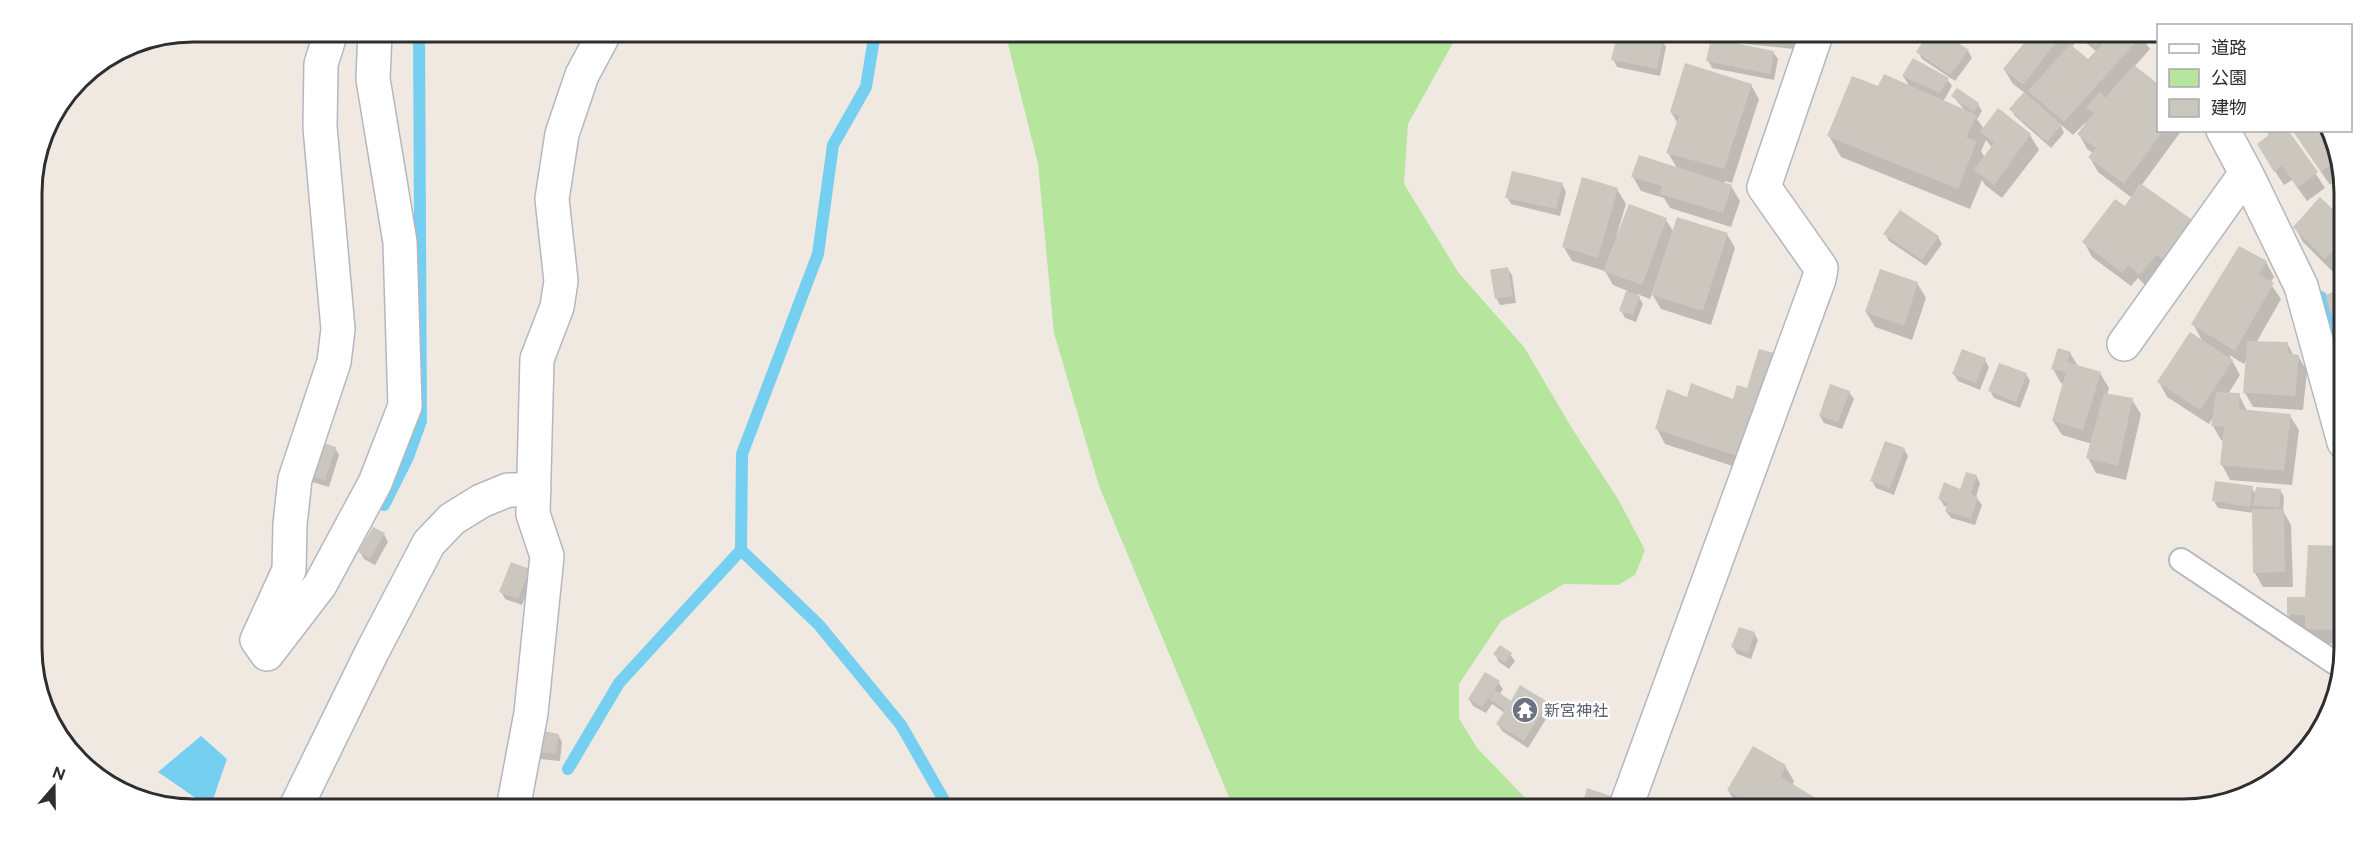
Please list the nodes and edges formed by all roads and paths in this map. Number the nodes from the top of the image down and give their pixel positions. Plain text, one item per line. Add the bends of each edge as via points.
1 (328, 42) edge
2 (375, 42) edge
3 (600, 42) edge
4 (1814, 42) edge
5 (2224, 132) edge
6 (2246, 172) junction
7 (2124, 344) dead end
8 (2334, 406) edge
9 (534, 490) junction
10 (2181, 560) dead end
11 (2333, 662) edge
12 (300, 799) edge
13 (515, 799) edge
14 (1629, 799) edge

1 - 2 street via 321,64 320,127 338,329 334,362 295,479 289,570 257,640 267,654 320,585 375,483 405,406 400,242 373,79
3 - 9 street via 582,75 562,134 552,200 561,281 557,307 537,359
4 - 14 street via 1764,187 1821,268 1819,279
5 - 6 street
6 - 7 street
6 - 8 street via 2301,286
9 - 12 street via 508,490 481,501 452,519 429,543
9 - 13 street via 533,514 547,556 531,713
10 - 11 lane

